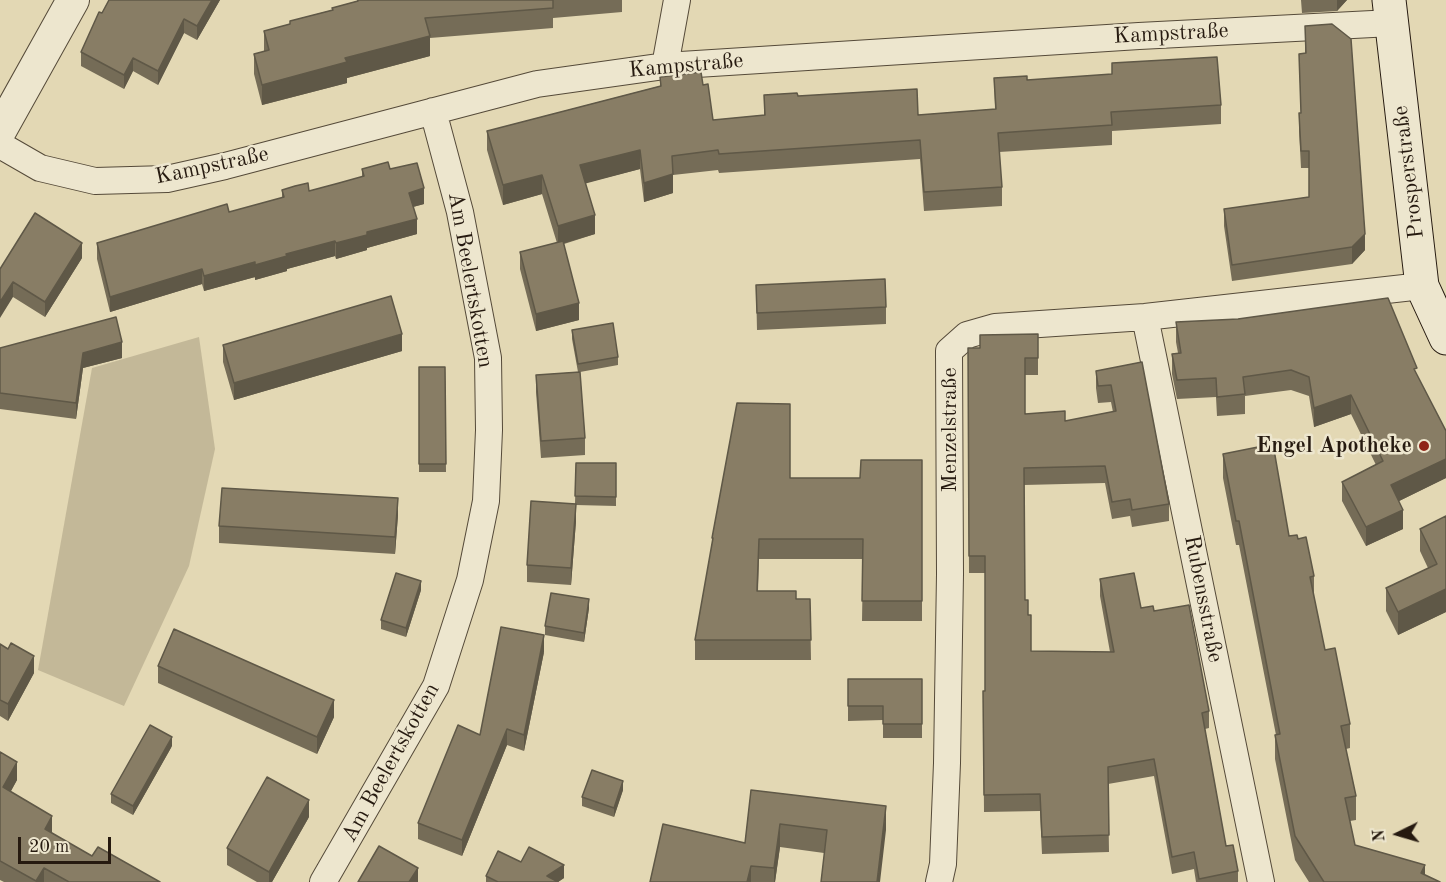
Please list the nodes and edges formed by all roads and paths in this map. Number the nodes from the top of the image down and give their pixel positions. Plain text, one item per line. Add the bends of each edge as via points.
1 (73, 0) edge
2 (678, 0) edge
3 (1391, 11) edge
4 (665, 66) junction
5 (433, 111) junction
6 (0, 131) edge
7 (0, 145) edge
8 (1422, 286) junction
9 (1145, 317) junction
10 (1446, 338) edge
11 (323, 882) edge
12 (939, 882) edge
13 (1261, 882) edge

1 - 6 street
2 - 4 street
3 - 4 street, Kampstraße via 1139,36
3 - 8 main road, Prosperstraße
4 - 5 street, Kampstraße via 537,84
5 - 7 street, Kampstraße via 167,179 95,181 40,168
5 - 11 street, Am Beelertskotten via 460,212 488,358 486,501 470,580 436,686
8 - 9 street, Menzelstraße
8 - 10 main road, Prosperstraße
9 - 12 street, Menzelstraße via 995,327 967,334 949,351 947,763
9 - 13 street, Rubensstraße

